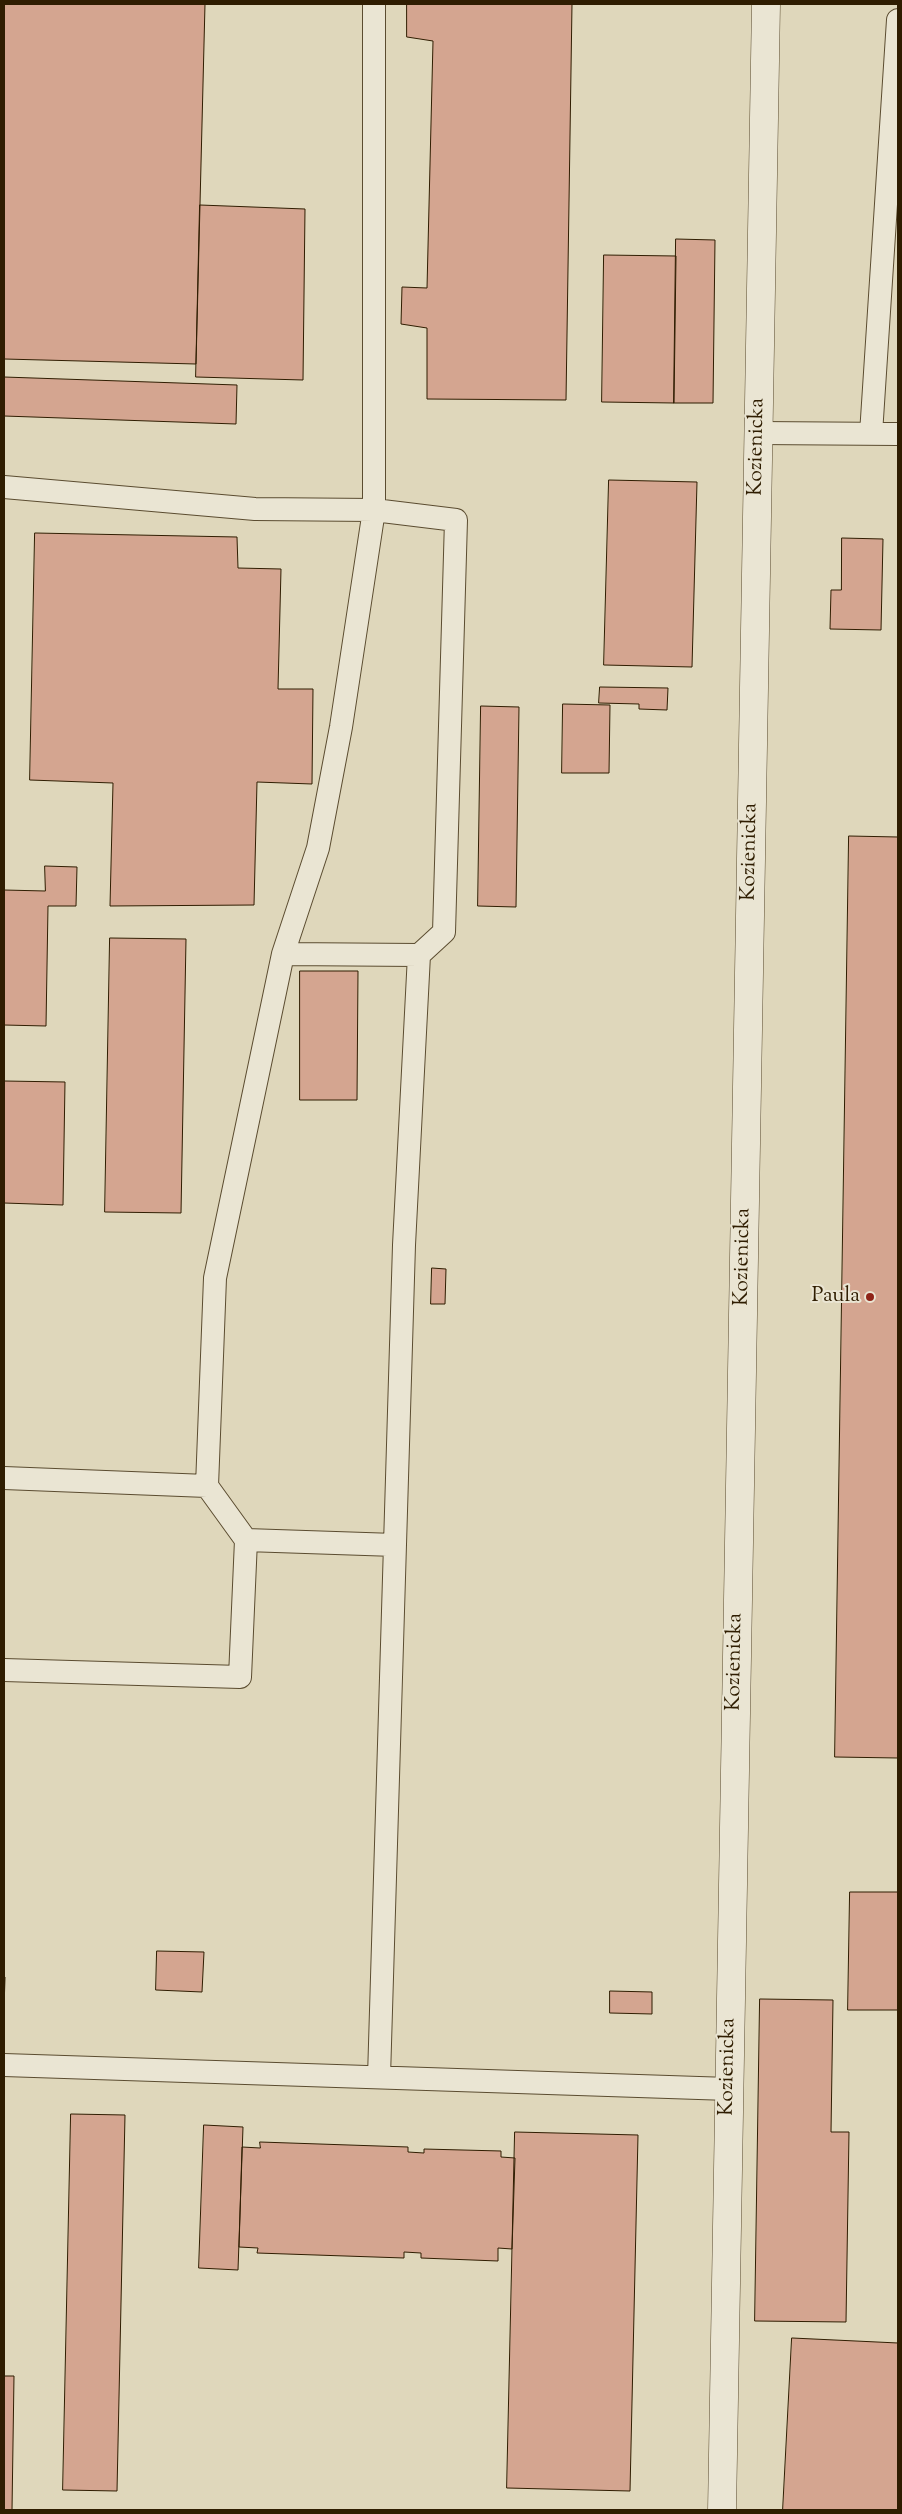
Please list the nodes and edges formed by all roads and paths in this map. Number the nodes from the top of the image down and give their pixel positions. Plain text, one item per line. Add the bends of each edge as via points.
1 (374, 4) edge
2 (766, 4) edge
3 (898, 20) edge
4 (758, 433) junction
5 (872, 434) junction
6 (898, 434) edge
7 (4, 487) edge
8 (374, 510) junction
9 (283, 954) junction
10 (419, 955) junction
11 (4, 1478) edge
12 (207, 1486) junction
13 (246, 1540) junction
14 (395, 1545) junction
15 (4, 1670) edge
16 (4, 2064) edge
17 (379, 2077) junction
18 (729, 2089) junction
19 (722, 2510) edge

1 - 8 lane
2 - 4 street, Kozienicka
3 - 5 lane
4 - 5 lane
4 - 18 street, Kozienicka
5 - 6 lane
7 - 8 lane via 255,509
8 - 9 lane via 341,727 318,848
8 - 10 lane via 456,520 444,932
9 - 10 lane
9 - 12 lane via 215,1278
10 - 14 lane via 404,1245
11 - 12 lane
12 - 13 lane
13 - 14 lane
13 - 15 lane via 240,1677
14 - 17 lane
16 - 17 lane
17 - 18 lane
18 - 19 street, Kozienicka

